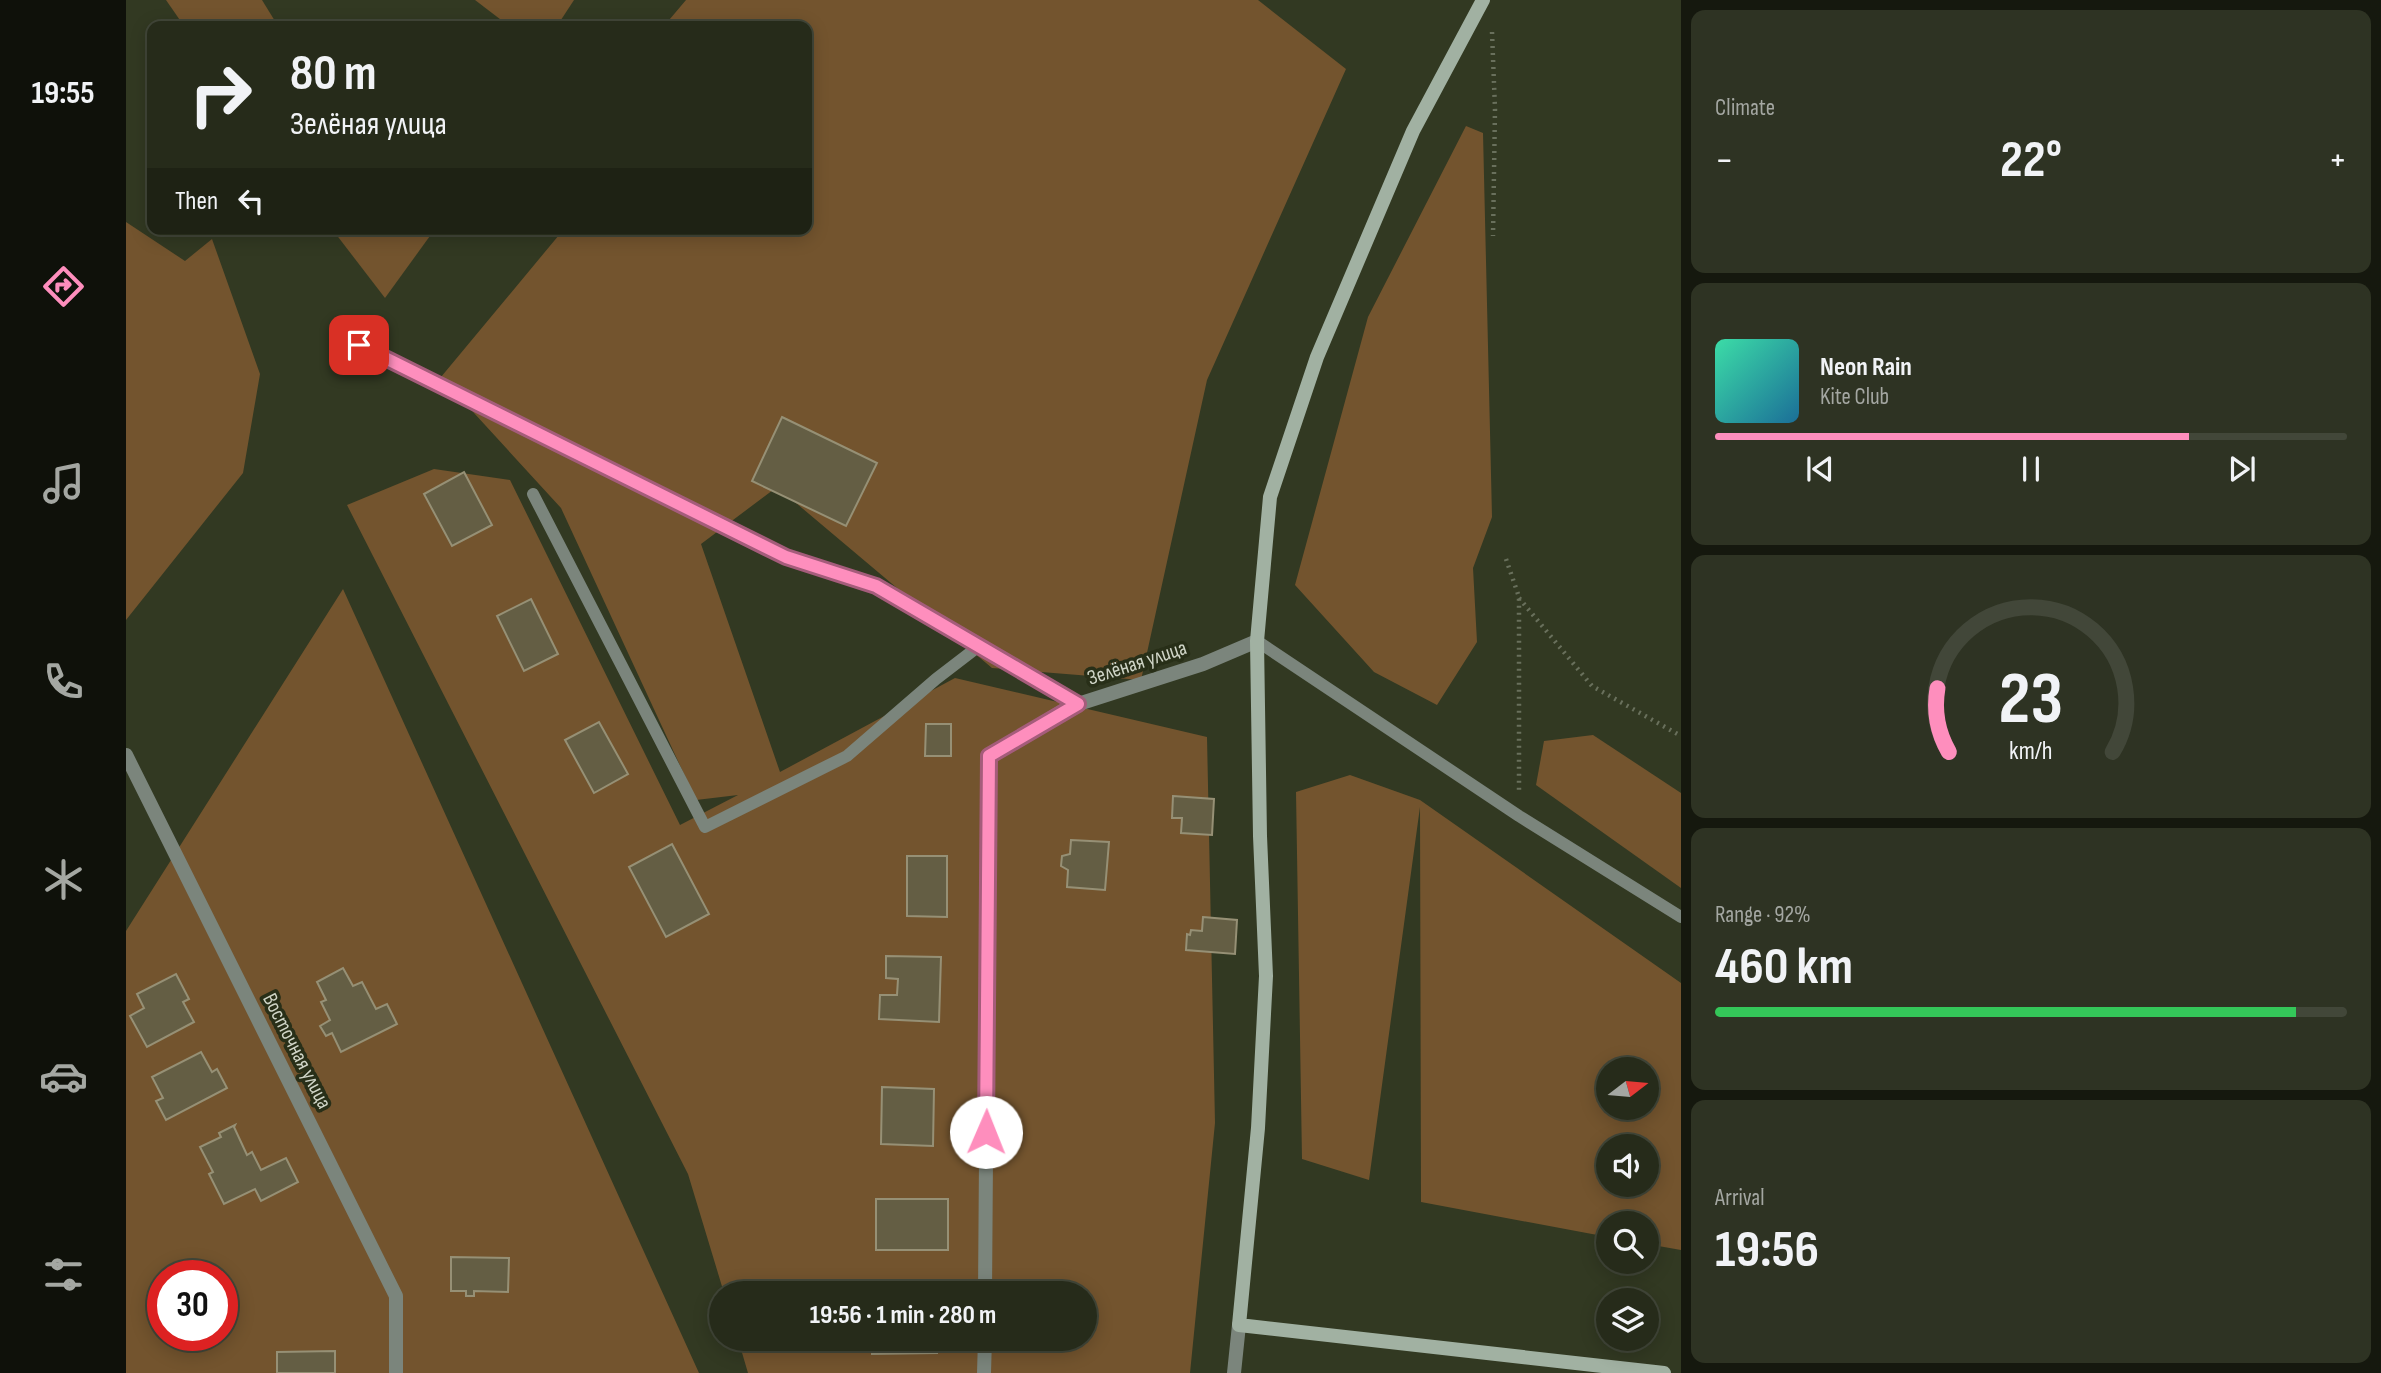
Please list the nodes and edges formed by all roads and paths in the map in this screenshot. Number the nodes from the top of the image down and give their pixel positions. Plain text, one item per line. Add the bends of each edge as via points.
1 (1480, 1) edge
2 (1492, 27) dead end
3 (1493, 236) dead end
4 (359, 345) dead end
5 (533, 494) dead end
6 (1506, 559) dead end
7 (1519, 597) junction
8 (1257, 641) junction
9 (979, 646) junction
10 (1078, 704) junction
11 (1681, 736) edge
12 (126, 755) edge
13 (1519, 816) junction
14 (1681, 917) edge
15 (985, 1281) edge
16 (1239, 1325) junction
17 (985, 1351) edge
18 (396, 1373) edge
19 (984, 1373) edge
20 (1234, 1373) edge
21 (1664, 1373) edge

1 - 8 main road via 1412,131 1317,358 1270,496
2 - 3 path
4 - 9 street via 786,557 876,586
5 - 9 lane via 705,827 846,755
6 - 7 path
7 - 11 path via 1592,686
7 - 13 path
8 - 10 street, Зелёная улица via 1203,664
8 - 13 lane
8 - 16 main road via 1266,976 1258,1128
9 - 10 street
10 - 15 street, Зелёная улица via 989,756
12 - 18 street, Восточная улица via 396,1296
13 - 14 lane
16 - 20 street
16 - 21 main road
17 - 19 street

